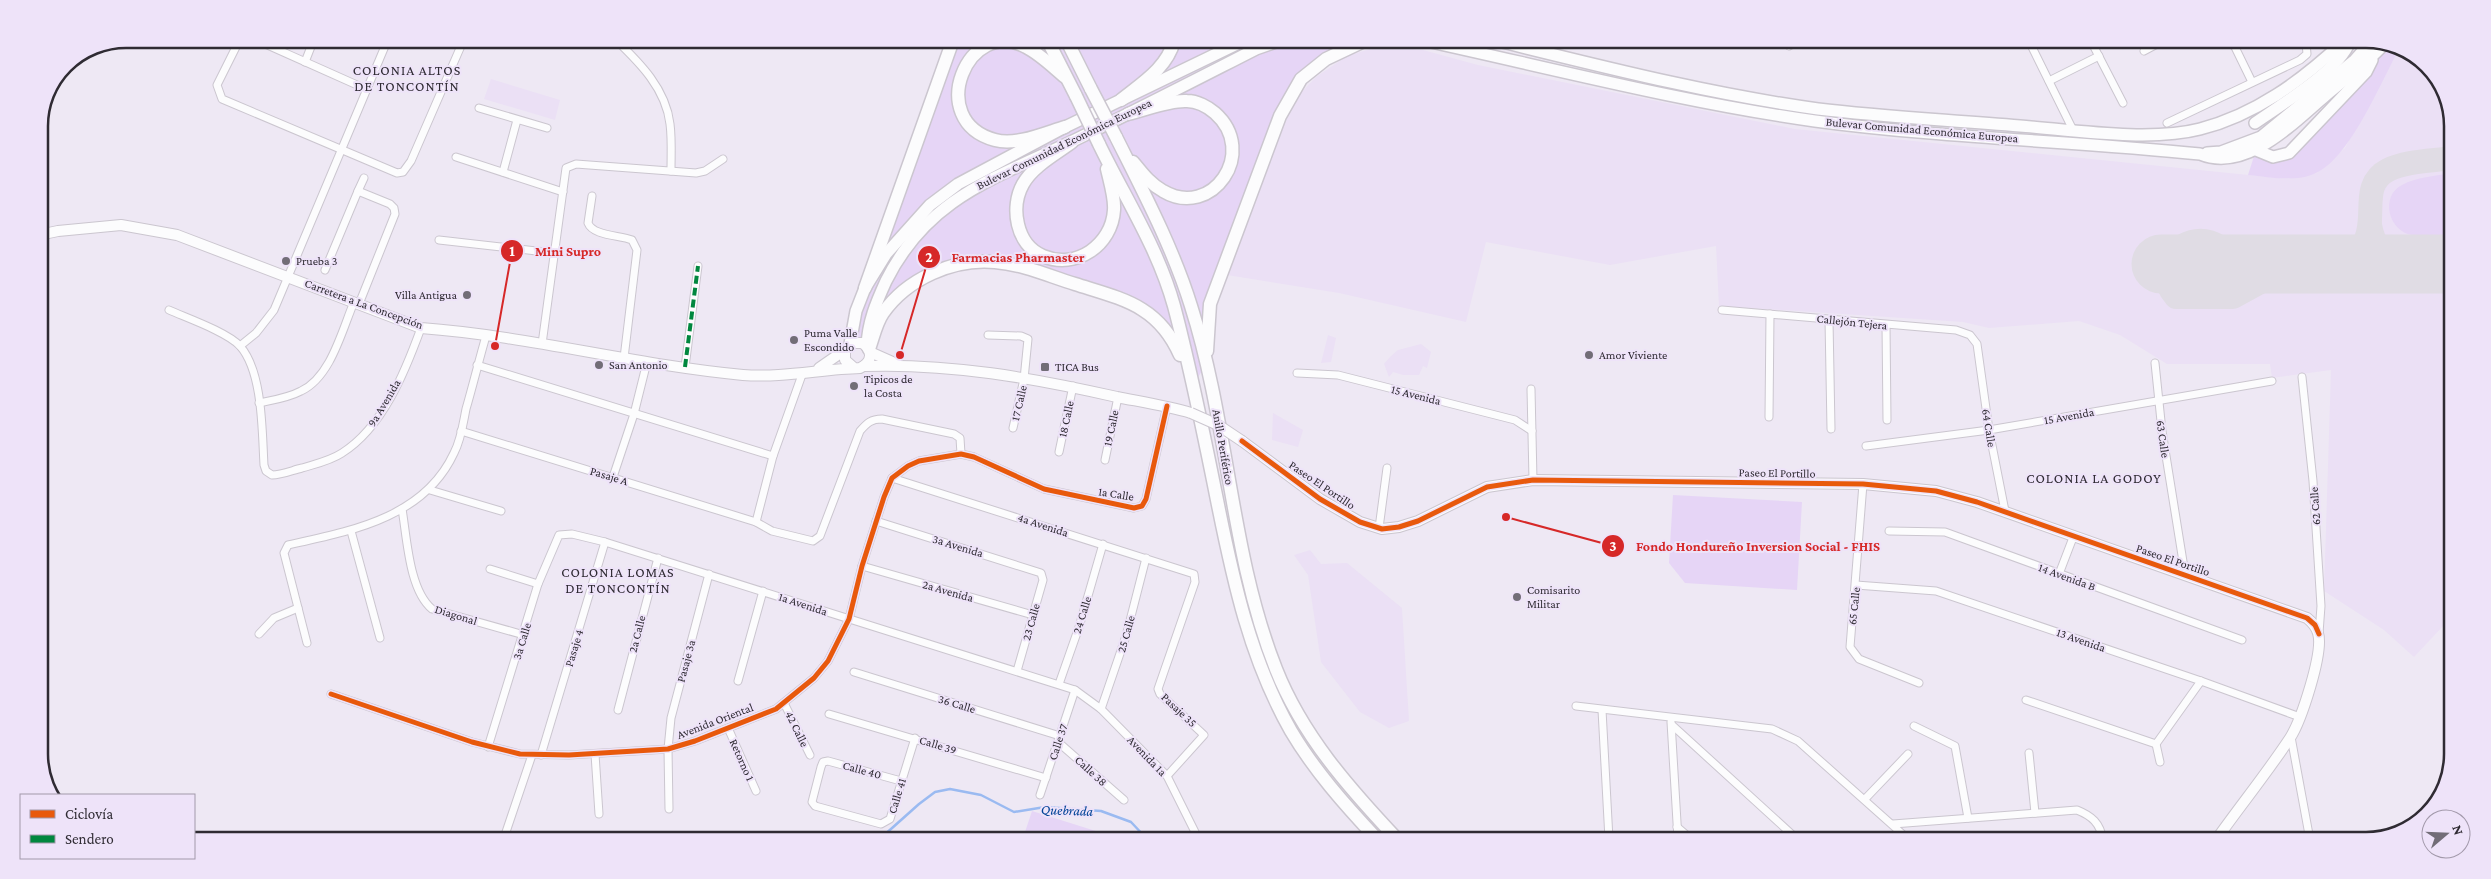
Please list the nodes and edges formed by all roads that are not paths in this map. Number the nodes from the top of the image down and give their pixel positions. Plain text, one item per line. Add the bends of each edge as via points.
1 (236, 47) edge
2 (272, 47) edge
3 (311, 47) edge
4 (384, 47) edge
5 (461, 47) edge
6 (623, 47) edge
7 (951, 47) edge
8 (982, 47) edge
9 (1026, 47) edge
10 (1051, 47) edge
11 (1070, 47) edge
12 (1078, 47) edge
13 (1171, 47) edge
14 (1230, 47) edge
15 (1259, 47) edge
16 (1351, 47) edge
17 (1454, 47) edge
18 (1519, 47) edge
19 (2032, 47) edge
20 (2094, 47) edge
21 (2152, 47) edge
22 (2235, 47) edge
23 (2306, 47) edge
24 (2338, 47) edge
25 (2347, 47) edge
26 (2373, 48) edge
27 (2144, 51) dead end
28 (2100, 56) junction
29 (305, 62) junction
30 (1085, 76) junction
31 (1066, 77) junction
32 (2049, 81) junction
33 (2252, 82) junction
34 (366, 89) junction
35 (1121, 100) junction
36 (2123, 103) dead end
37 (479, 108) dead end
38 (1128, 114) junction
39 (517, 120) junction
40 (2167, 123) dead end
41 (2255, 123) dead end
42 (1065, 127) junction
43 (547, 128) dead end
44 (2073, 130) junction
45 (1072, 142) junction
46 (1118, 143) junction
47 (341, 150) junction
48 (2256, 150) dead end
49 (2200, 154) junction
50 (456, 157) dead end
51 (1105, 157) junction
52 (723, 159) dead end
53 (671, 171) junction
54 (503, 172) junction
55 (364, 178) dead end
56 (358, 191) junction
57 (563, 192) junction
58 (592, 196) dead end
59 (47, 234) edge
60 (439, 240) dead end
61 (554, 254) junction
62 (698, 266) dead end
63 (325, 270) dead end
64 (287, 275) junction
65 (865, 288) junction
66 (357, 303) junction
67 (169, 310) dead end
68 (1722, 310) dead end
69 (1770, 314) junction
70 (1829, 320) junction
71 (1886, 325) junction
72 (421, 328) junction
73 (988, 335) dead end
74 (486, 336) junction
75 (542, 344) junction
76 (1977, 344) joint
77 (240, 346) junction
78 (847, 348) junction
79 (869, 349) junction
80 (624, 358) junction
81 (648, 362) junction
82 (1207, 363) junction
83 (2155, 363) dead end
84 (900, 365) junction
85 (477, 366) junction
86 (864, 366) junction
87 (685, 367) junction
88 (852, 367) junction
89 (816, 370) junction
90 (803, 372) junction
91 (1296, 373) dead end
92 (2302, 377) dead end
93 (1024, 379) junction
94 (2272, 381) dead end
95 (1073, 386) junction
96 (1193, 386) junction
97 (1531, 389) dead end
98 (1118, 397) junction
99 (2158, 400) junction
100 (259, 403) junction
101 (1166, 406) junction
102 (634, 414) junction
103 (1769, 417) dead end
104 (1887, 420) dead end
105 (1014, 428) dead end
106 (1831, 429) dead end
107 (1989, 430) junction
108 (461, 431) junction
109 (1532, 431) junction
110 (1866, 446) dead end
111 (1059, 452) dead end
112 (961, 454) junction
113 (773, 456) junction
114 (1105, 460) dead end
115 (1387, 468) dead end
116 (613, 477) junction
117 (892, 478) junction
118 (1533, 480) junction
119 (1863, 484) junction
120 (430, 490) junction
121 (402, 509) junction
122 (501, 511) dead end
123 (2005, 511) junction
124 (876, 521) junction
125 (756, 522) junction
126 (1379, 528) junction
127 (350, 531) junction
128 (1889, 531) dead end
129 (559, 535) joint
130 (2074, 535) junction
131 (605, 542) junction
132 (1103, 544) junction
133 (658, 558) junction
134 (1146, 558) junction
135 (862, 566) junction
136 (490, 569) dead end
137 (1041, 573) joint
138 (709, 574) junction
139 (1194, 574) joint
140 (2059, 574) junction
141 (2185, 574) junction
142 (538, 584) junction
143 (1856, 585) junction
144 (764, 591) junction
145 (298, 608) junction
146 (1033, 615) junction
147 (849, 619) junction
148 (260, 634) dead end
149 (2319, 634) junction
150 (524, 635) junction
151 (380, 638) dead end
152 (2242, 640) dead end
153 (307, 643) dead end
154 (1017, 671) junction
155 (854, 672) dead end
156 (738, 681) dead end
157 (2201, 681) junction
158 (1059, 684) junction
159 (1919, 684) dead end
160 (1075, 690) junction
161 (331, 694) dead end
162 (2026, 700) dead end
163 (784, 703) junction
164 (1576, 706) dead end
165 (1102, 709) junction
166 (618, 710) dead end
167 (1602, 710) junction
168 (829, 714) dead end
169 (1671, 716) junction
170 (2300, 717) junction
171 (1672, 724) junction
172 (1914, 726) dead end
173 (728, 728) junction
174 (2291, 737) junction
175 (915, 738) junction
176 (1059, 739) junction
177 (2156, 744) junction
178 (488, 747) junction
179 (668, 749) junction
180 (2029, 753) dead end
181 (595, 754) junction
182 (1908, 754) dead end
183 (532, 755) junction
184 (541, 755) junction
185 (810, 756) dead end
186 (823, 762) joint
187 (2160, 762) dead end
188 (1167, 776) junction
189 (1046, 778) junction
190 (902, 781) junction
191 (756, 791) dead end
192 (1040, 795) dead end
193 (1865, 799) junction
194 (1124, 800) dead end
195 (669, 809) dead end
196 (2035, 813) junction
197 (599, 814) dead end
198 (1968, 818) junction
199 (1893, 824) junction
200 (1677, 827) junction
201 (506, 832) dead end
202 (1195, 832) edge
203 (1371, 832) edge
204 (1391, 832) edge
205 (1609, 832) edge
206 (1677, 832) edge
207 (1683, 832) edge
208 (1789, 832) edge
209 (1901, 832) edge
210 (2100, 832) edge
211 (2222, 832) edge
212 (2309, 832) edge

1 - 47 street via 217,85 222,99
2 - 29 street
3 - 29 street
4 - 34 street
5 - 47 street via 411,161 403,172 392,172
6 - 53 street via 656,85 665,104 671,125
7 - 65 highway
8 - 42 highway via 963,69 958,100 970,126 982,136 997,141 1015,141
9 - 31 highway
10 - 31 highway, Anillo Periférico
11 - 30 highway, Anillo Periférico
12 - 30 highway
13 - 35 highway via 1158,70
14 - 35 main road, Bulevar Comunidad Económica Europea
15 - 38 main road, Bulevar Comunidad Económica Europea
16 - 82 highway via 1326,59 1302,79 1280,116 1210,304
17 - 49 main road, Bulevar Comunidad Económica Europea via 1718,104 1815,121
18 - 44 main road, Bulevar Comunidad Económica Europea via 1692,88 1818,109
19 - 32 street
20 - 28 street
21 - 27 street
22 - 33 street
23 - 33 street via 2307,54 2300,60
24 - 44 main road, Bulevar Comunidad Económica Europea via 2270,100 2197,130 2160,134
25 - 41 main road via 2328,69
26 - 48 main road via 2366,72 2289,154 2273,157
26 - 49 main road via 2262,136 2221,152
26 - 49 main road, Bulevar Comunidad Económica Europea via 2272,141 2223,159
28 - 32 street
28 - 36 street
29 - 34 street
30 - 46 highway, Anillo Periférico, bridge
31 - 51 highway, Anillo Periférico, bridge
32 - 44 street
33 - 40 street
34 - 47 street
35 - 42 main road, Bulevar Comunidad Económica Europea
37 - 39 street
38 - 45 main road, Bulevar Comunidad Económica Europea
38 - 46 highway via 1173,102 1198,103 1211,110 1230,132 1231,163 1226,176 1211,190 1190,197 1177,197 1150,182
39 - 43 street
39 - 54 street
42 - 65 main road, Bulevar Comunidad Económica Europea via 958,184 930,205 886,254
45 - 51 highway via 1024,182 1017,199 1016,220 1027,243 1042,256 1065,261 1084,256 1106,237 1114,209
45 - 79 main road, Bulevar Comunidad Económica Europea via 963,194 925,226 896,261 876,303 868,328
46 - 82 highway, Anillo Periférico via 1172,256 1191,306
47 - 64 street
50 - 54 street
51 - 96 highway, Anillo Periférico via 1164,275
52 - 53 street via 705,171
53 - 57 street via 572,164 565,171
54 - 57 street
55 - 56 street
56 - 63 street
56 - 66 street via 390,204 395,214
57 - 61 street
58 - 80 street via 589,227 632,240 637,250
59 - 64 main road, Carretera a La Concepción via 98,226 145,228 178,235
60 - 61 street
61 - 75 street
62 - 87 street
64 - 66 main road, Carretera a La Concepción
64 - 77 street via 267,321
65 - 78 main road, Bulevar Comunidad Económica Europea
66 - 72 main road, Carretera a La Concepción
66 - 100 street via 327,366 316,379 303,391
67 - 77 street via 214,330
68 - 69 street, Callejón Tejera
69 - 70 street, Callejón Tejera
69 - 103 street
70 - 71 street, Callejón Tejera
70 - 106 street
71 - 76 street, Callejón Tejera via 1956,330 1970,335
71 - 104 street
72 - 74 main road, Carretera a La Concepción
72 - 100 street, 9a Avenida via 393,391 374,423 341,454 277,475 269,474 264,465
73 - 93 street, 17 Calle via 1021,336 1028,340
74 - 75 main road, Carretera a La Concepción
74 - 85 street
75 - 80 main road, Carretera a La Concepción
76 - 107 street, 64 Calle
77 - 100 street via 249,360
78 - 79 main road via 859,342
78 - 88 main road via 846,360
78 - 89 main road, Carretera a La Concepción
79 - 84 main road, Paseo El Portillo
79 - 86 main road via 869,360
79 - 96 highway via 882,314 905,290 952,265 996,262 1122,299 1142,309 1164,326 1172,338
80 - 81 main road, Carretera a La Concepción
81 - 87 main road, Carretera a La Concepción
81 - 102 street
82 - 204 highway, Anillo Periférico via 1246,573 1257,617 1277,671 1303,724 1332,766
83 - 99 street, 63 Calle
84 - 86 main road, Paseo El Portillo
84 - 93 main road, Paseo El Portillo
85 - 102 street
85 - 108 street
86 - 88 main road
87 - 90 main road, Carretera a La Concepción via 745,375
88 - 89 main road, Carretera a La Concepción
89 - 90 main road, Carretera a La Concepción
90 - 113 street
91 - 109 street, 15 Avenida via 1338,375 1515,420
92 - 149 street, 62 Calle via 2321,596
93 - 95 main road, Paseo El Portillo
93 - 105 street, 17 Calle
94 - 99 street, 15 Avenida
95 - 98 main road, Paseo El Portillo
95 - 111 street, 18 Calle
96 - 203 highway, Anillo Periférico via 1233,579 1263,674 1291,731 1315,766
97 - 109 street
98 - 101 main road, Paseo El Portillo
98 - 114 street, 19 Calle
99 - 107 street, 15 Avenida
99 - 141 street, 63 Calle
101 - 112 street, 1a Calle via 1146,499 1142,506 1134,508 1044,489
101 - 126 main road, Paseo El Portillo, bridge via 1218,425 1320,499 1360,522
102 - 113 street
102 - 116 street
107 - 110 street, 15 Avenida
107 - 123 street, 64 Calle
108 - 116 street, Pasaje A
108 - 120 street via 444,473
109 - 118 street
112 - 117 street via 919,461
112 - 125 street via 960,438 954,434 874,419 860,431 817,540 772,531
113 - 125 street
115 - 126 street
116 - 125 street, Pasaje A
117 - 124 street, Avenida Oriental
117 - 132 street, 4a Avenida
118 - 119 main road, Paseo El Portillo
118 - 126 main road, Paseo El Portillo via 1487,487 1418,521 1399,527
119 - 123 main road, Paseo El Portillo via 1936,491
119 - 143 street, 65 Calle
120 - 121 street
120 - 122 street
121 - 127 street
121 - 150 street, Diagonal via 415,580 424,602 432,609
123 - 130 main road, Paseo El Portillo
124 - 135 street, Avenida Oriental
124 - 137 street, 3a Avenida
127 - 145 street via 285,548
127 - 151 street
128 - 140 street, 14 Avenida B via 1945,532
129 - 131 street, 1a Avenida via 572,534
129 - 142 street, 3a Calle
130 - 140 street
130 - 141 main road, Paseo El Portillo
131 - 133 street, 1a Avenida
131 - 184 street, Pasaje 4
132 - 134 street, 4a Avenida
132 - 158 street, 24 Calle
133 - 138 street, 1a Avenida
133 - 166 street, 2a Calle
134 - 139 street, 4a Avenida
134 - 165 street, 25 Calle via 1126,636
135 - 146 street, 2a Avenida
135 - 147 street, Avenida Oriental
136 - 142 street
137 - 146 street, 23 Calle via 1043,580
138 - 144 street, 1a Avenida
138 - 179 street, Pasaje 3a via 671,718
139 - 188 street, Pasaje 35 via 1195,582 1158,689 1204,735
140 - 152 street, 14 Avenida B
141 - 149 main road, Paseo El Portillo via 2307,618
142 - 150 street, 3a Calle
143 - 157 street, 13 Avenida via 1936,590
143 - 159 street, 65 Calle via 1850,640 1854,656
144 - 147 street, 1a Avenida
144 - 156 street
145 - 148 street via 274,618
145 - 153 street
146 - 154 street, 23 Calle
147 - 154 street, 1a Avenida
147 - 163 street, Avenida Oriental via 828,661 814,678
149 - 170 main road via 2319,650
150 - 178 street, 3a Calle
154 - 158 street, 1a Avenida
155 - 176 street, 36 Calle
157 - 170 street, 13 Avenida
157 - 177 street
158 - 160 street, 1a Avenida
160 - 165 street, Avenida 1a
160 - 176 street, Calle 37
161 - 178 street, Avenida Oriental
162 - 177 street
163 - 173 street, Avenida Oriental
163 - 185 street, 42 Calle
164 - 167 street
165 - 188 street, Avenida 1a
167 - 169 street
167 - 205 street
168 - 175 street, Calle 39
169 - 171 street
169 - 193 street via 1777,731 1798,741
170 - 174 main road
171 - 200 street
171 - 208 street
172 - 198 street via 1955,746
173 - 179 street, Avenida Oriental
173 - 191 street, Retorno 1
174 - 211 main road
174 - 212 street
175 - 189 street, Calle 39
175 - 190 street, Calle 41
176 - 189 street, Calle 37
176 - 194 street, Calle 38
177 - 187 street
178 - 183 street, Avenida Oriental
179 - 181 street, Avenida Oriental
179 - 195 street, Pasaje 3a
180 - 196 street
181 - 184 street, Avenida Oriental
181 - 197 street
182 - 193 street
183 - 184 street, Avenida Oriental
183 - 201 street
186 - 190 street, Calle 40
186 - 190 street, Calle 41 via 812,796 815,806 882,824 890,819
188 - 202 street, Avenida 1a
189 - 192 street, Calle 37
193 - 199 street
196 - 198 street
196 - 210 street via 2077,810 2096,821
198 - 199 street
199 - 209 street
200 - 206 street
200 - 207 street

